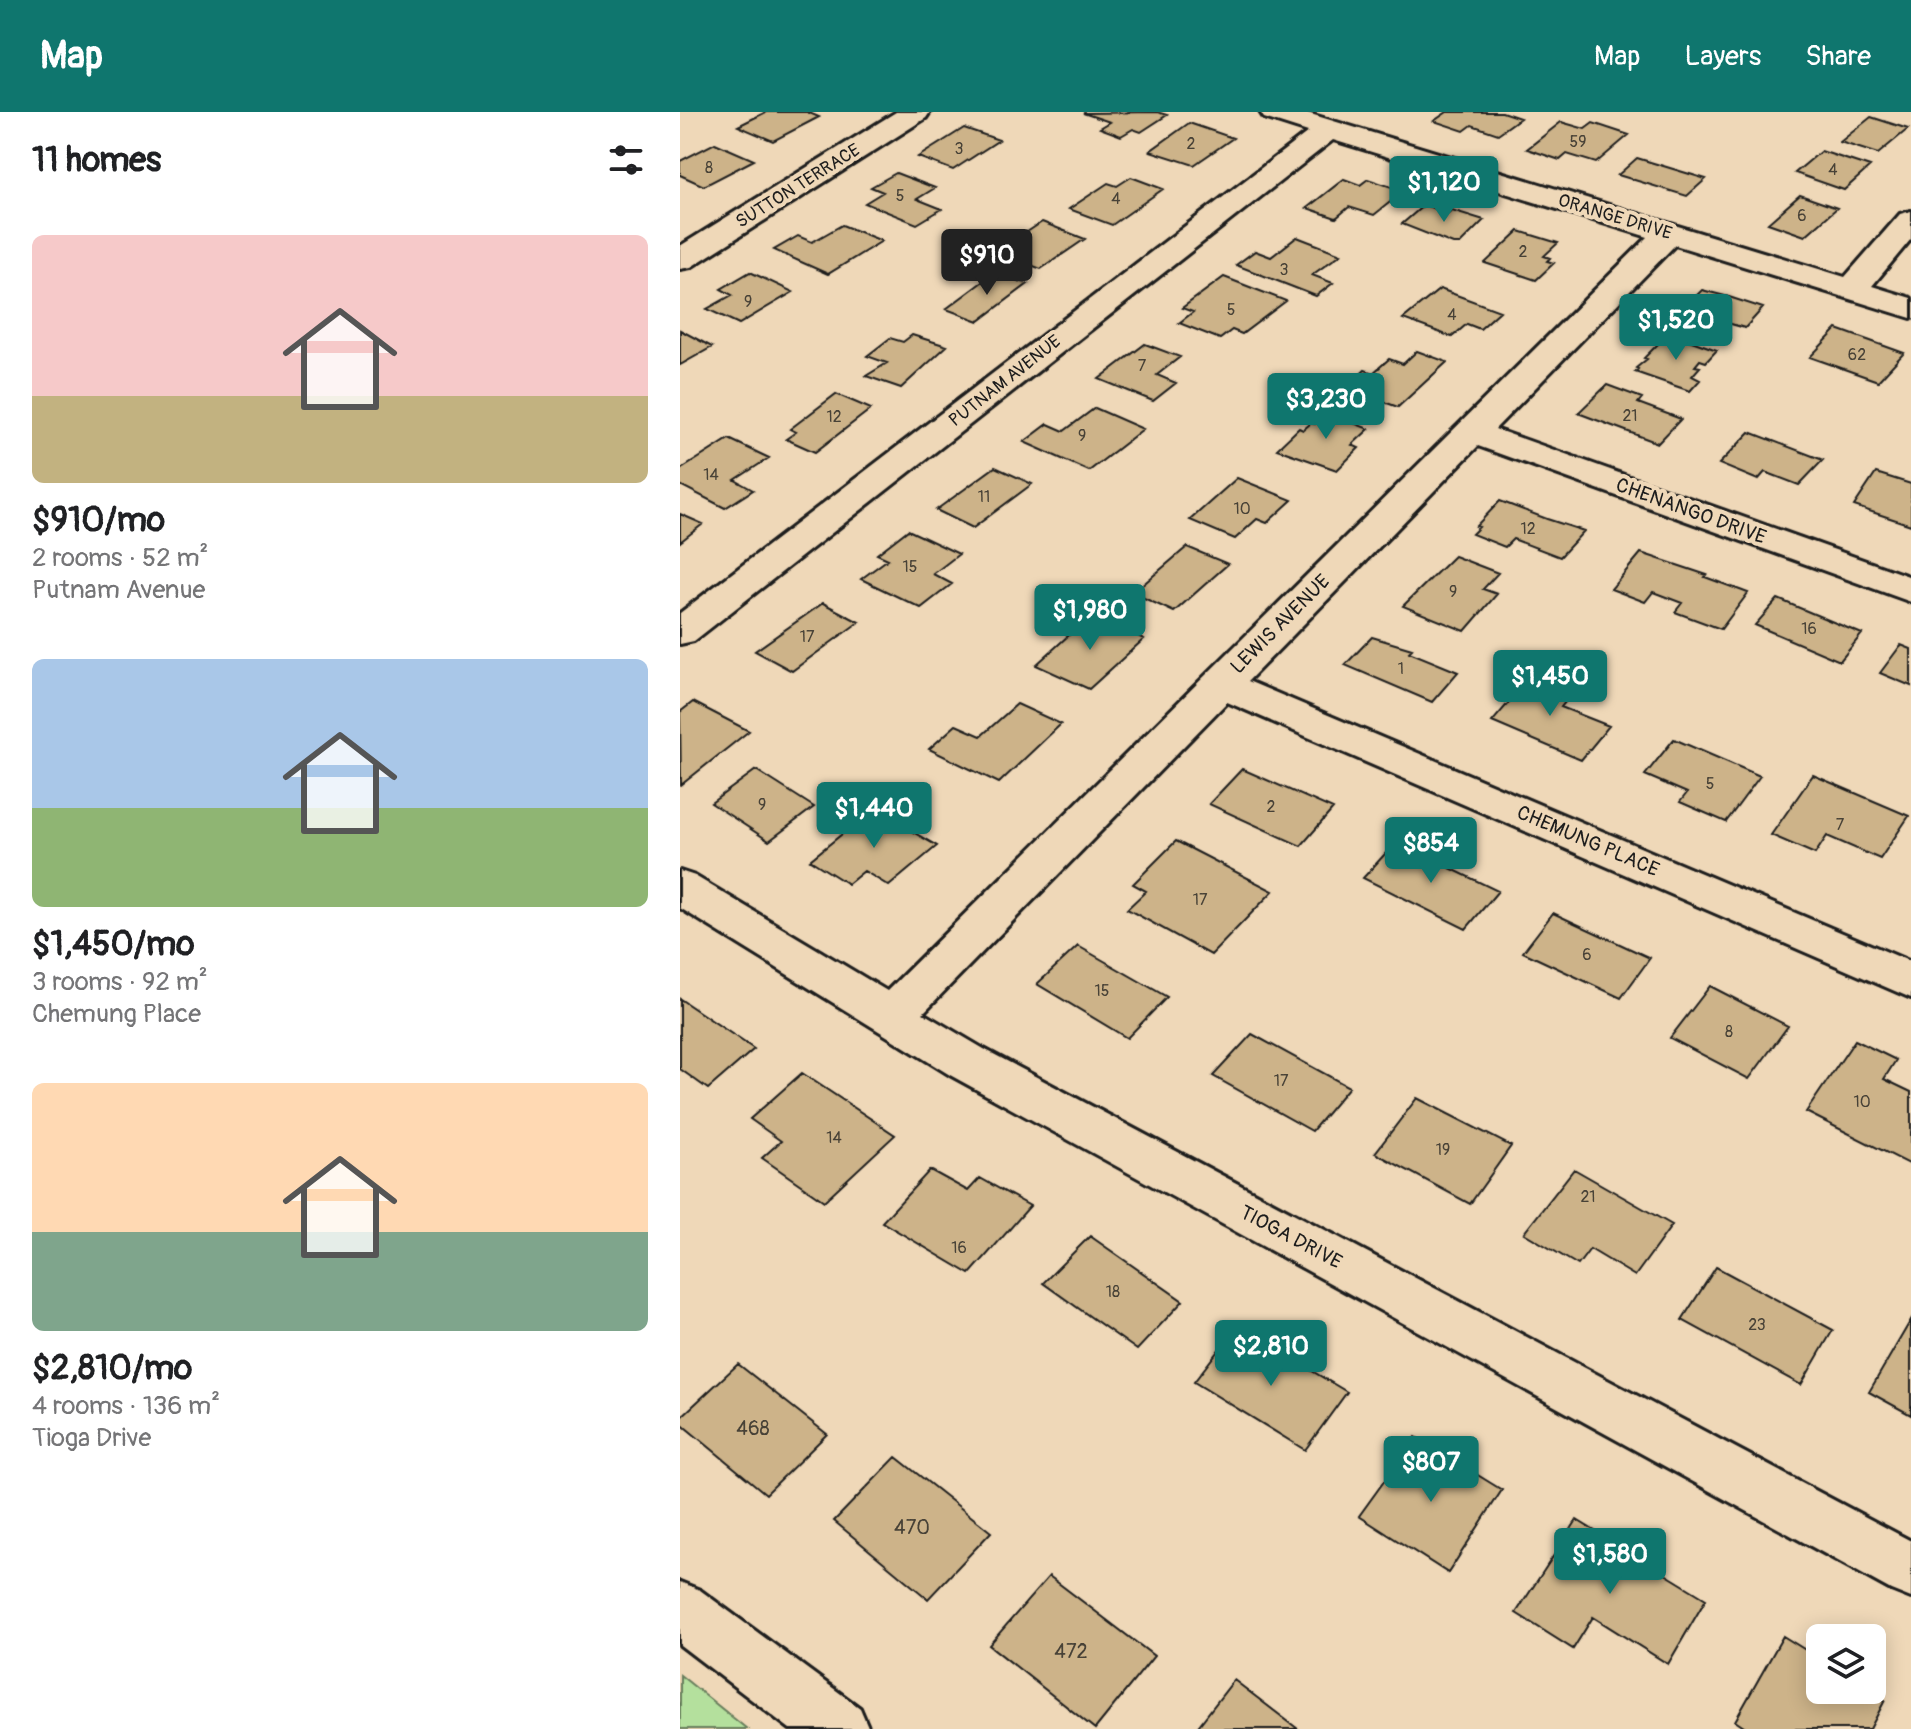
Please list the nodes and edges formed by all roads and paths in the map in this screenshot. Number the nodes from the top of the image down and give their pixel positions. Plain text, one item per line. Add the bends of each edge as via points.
1 (916, 112) edge
2 (1274, 112) edge
3 (1329, 129) junction
4 (1911, 220) edge
5 (1669, 234) junction
6 (680, 260) edge
7 (1852, 289) junction
8 (1911, 308) edge
9 (1472, 432) junction
10 (1911, 590) edge
11 (680, 632) edge
12 (1220, 684) junction
13 (680, 887) edge
14 (1911, 981) edge
15 (892, 1015) junction
16 (1911, 1571) edge
17 (680, 1610) edge
18 (839, 1729) edge

1 - 6 street, SUTTON TERRACE
2 - 3 street, ORANGE DRIVE
3 - 5 street, ORANGE DRIVE
3 - 11 street, PUTNAM AVENUE
4 - 7 street
5 - 7 street, ORANGE DRIVE
5 - 9 street, LEWIS AVENUE
7 - 8 street, ORANGE DRIVE
9 - 10 street, CHENANGO DRIVE
9 - 12 street, LEWIS AVENUE
12 - 14 street, CHEMUNG PLACE
12 - 15 street, LEWIS AVENUE
13 - 15 street, TIOGA DRIVE
15 - 16 street, TIOGA DRIVE via 967,1062
17 - 18 street

